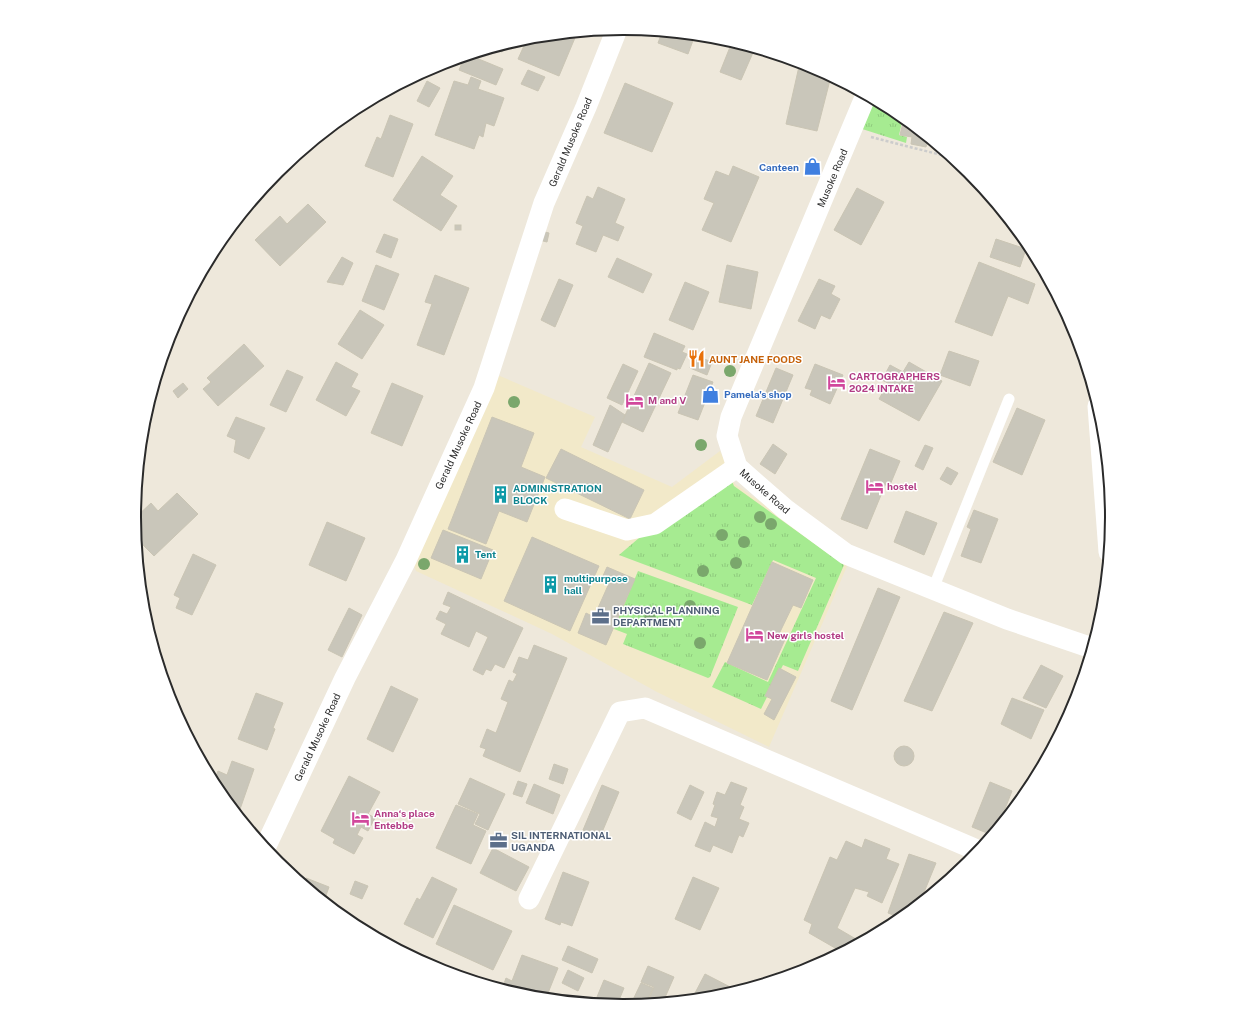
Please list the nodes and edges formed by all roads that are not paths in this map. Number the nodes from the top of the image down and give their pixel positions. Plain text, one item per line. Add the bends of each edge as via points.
1 (615, 35) edge
2 (864, 100) edge
3 (1009, 398) dead end
4 (1102, 464) edge
5 (737, 467) junction
6 (1104, 501) edge
7 (565, 508) dead end
8 (933, 589) junction
9 (1088, 646) edge
10 (268, 842) edge
11 (973, 848) edge
12 (530, 899) dead end

1 - 10 street, Gerald Musoke Road via 544,203 484,388 406,560 345,678
2 - 5 street, Musoke Road via 731,417 727,436
3 - 8 lane
4 - 6 street
5 - 7 street via 655,524 627,530
5 - 8 street, Musoke Road via 785,509 846,554
8 - 9 street, Musoke Road via 1007,619
11 - 12 street via 645,708 620,712

